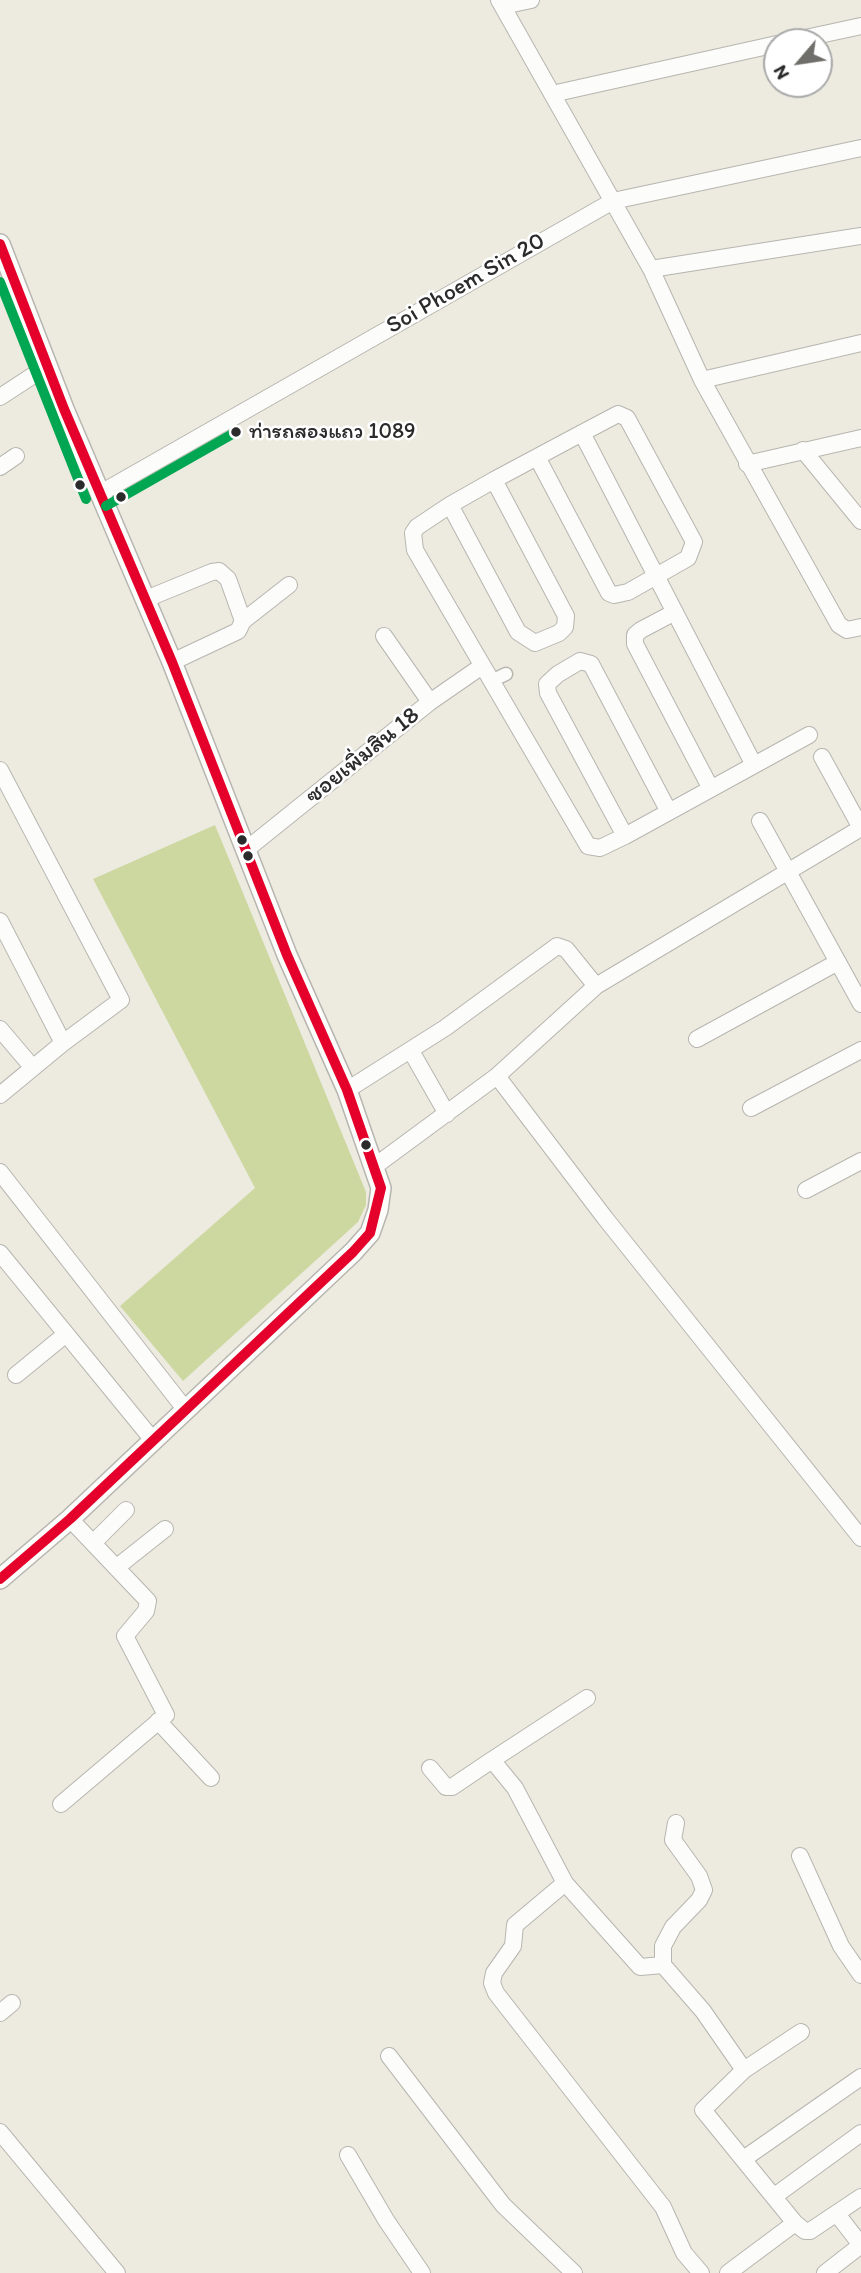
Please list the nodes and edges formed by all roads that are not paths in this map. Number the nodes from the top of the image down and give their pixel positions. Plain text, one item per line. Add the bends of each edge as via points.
1 (531, 0) edge
2 (501, 3) edge
3 (861, 26) edge
4 (833, 32) edge
5 (763, 47) edge
6 (552, 94) junction
7 (861, 148) edge
8 (613, 201) junction
9 (861, 236) edge
10 (0, 244) edge
11 (651, 268) junction
12 (5, 276) edge
13 (861, 343) edge
14 (46, 367) junction
15 (702, 380) junction
16 (0, 397) edge
17 (582, 433) junction
18 (861, 438) edge
19 (803, 450) junction
20 (16, 456) dead end
21 (537, 457) junction
22 (747, 464) junction
23 (0, 467) edge
24 (494, 480) junction
25 (99, 494) junction
26 (450, 505) junction
27 (861, 521) edge
28 (657, 576) junction
29 (289, 585) dead end
30 (146, 600) junction
31 (675, 612) junction
32 (243, 621) junction
33 (861, 627) edge
34 (384, 636) dead end
35 (172, 662) junction
36 (482, 666) junction
37 (430, 702) junction
38 (808, 735) dead end
39 (822, 757) dead end
40 (754, 765) junction
41 (0, 770) edge
42 (711, 789) junction
43 (669, 812) junction
44 (760, 821) dead end
45 (625, 836) junction
46 (247, 849) junction
47 (788, 870) junction
48 (0, 921) edge
49 (838, 962) junction
50 (596, 986) junction
51 (861, 1004) edge
52 (0, 1029) edge
53 (697, 1039) dead end
54 (63, 1044) junction
55 (861, 1050) edge
56 (411, 1051) junction
57 (33, 1068) junction
58 (497, 1076) junction
59 (347, 1090) junction
60 (0, 1095) edge
61 (751, 1108) dead end
62 (447, 1114) junction
63 (861, 1161) edge
64 (375, 1166) junction
65 (0, 1172) edge
66 (806, 1190) dead end
67 (0, 1253) edge
68 (13, 1269) junction
69 (0, 1280) edge
70 (66, 1334) junction
71 (16, 1375) dead end
72 (185, 1409) junction
73 (152, 1439) junction
74 (126, 1510) dead end
75 (69, 1520) junction
76 (165, 1529) dead end
77 (861, 1538) edge
78 (93, 1543) junction
79 (117, 1567) junction
80 (0, 1579) edge
81 (587, 1698) dead end
82 (158, 1721) junction
83 (492, 1760) junction
84 (430, 1768) dead end
85 (211, 1777) dead end
86 (61, 1804) dead end
87 (676, 1823) dead end
88 (800, 1856) dead end
89 (565, 1883) junction
90 (663, 1965) junction
91 (861, 1975) edge
92 (801, 2032) dead end
93 (388, 2056) dead end
94 (744, 2070) junction
95 (861, 2077) edge
96 (0, 2132) edge
97 (861, 2133) edge
98 (348, 2155) dead end
99 (745, 2158) junction
100 (776, 2195) junction
101 (861, 2197) edge
102 (837, 2214) junction
103 (795, 2223) junction
104 (861, 2245) edge
105 (117, 2273) edge
106 (422, 2273) edge
107 (574, 2273) edge
108 (701, 2273) edge
109 (728, 2273) edge
110 (825, 2273) edge

1 - 2 street
2 - 6 street
3 - 4 street
5 - 6 street
6 - 8 street
7 - 8 street, Soi Phoem Sin 20
8 - 11 street
8 - 25 street, Soi Phoem Sin 20
9 - 11 street
10 - 12 street
11 - 15 street
12 - 14 street
13 - 15 street
14 - 16 street
14 - 25 street
15 - 22 street
17 - 21 street
17 - 28 street
17 - 28 street via 624,414 694,542 688,558
18 - 19 street
19 - 22 street
19 - 27 street
20 - 23 street
21 - 24 street
21 - 28 street via 609,593 619,596
22 - 33 street via 839,625 847,631
24 - 26 street
24 - 26 street via 566,616 559,633 535,643 518,632
25 - 30 street
26 - 36 street via 417,527 412,542
28 - 31 street
29 - 32 street
30 - 32 street via 219,571 228,579
30 - 35 street
31 - 40 street
31 - 42 street via 641,630 635,635 635,644
32 - 35 street via 229,637
34 - 37 street
35 - 46 street
36 - 37 street, ซอยเพิ่มสิน 18
36 - 45 street via 498,678 588,846 600,848
37 - 46 street, ซอยเพิ่มสิน 18
38 - 40 street
39 - 47 street via 861,828
40 - 42 street
41 - 54 street via 121,1000
42 - 43 street
43 - 45 street
43 - 45 street via 591,664 580,661 547,684 548,693
44 - 47 street
46 - 59 street via 287,955
47 - 49 street
47 - 50 street
48 - 54 street
49 - 51 street
49 - 53 street
50 - 56 street via 566,949 557,946
50 - 58 street
52 - 57 street
54 - 57 street
55 - 61 street
56 - 59 street
56 - 62 street
57 - 60 street
58 - 62 street
58 - 77 street
59 - 64 street
62 - 64 street
63 - 66 street
64 - 72 street via 381,1188 370,1233
65 - 72 street
67 - 68 street
68 - 69 street
68 - 70 street
70 - 71 street
70 - 73 street
72 - 73 street
73 - 75 street
74 - 78 street
75 - 78 street
75 - 80 street
76 - 79 street
78 - 79 street
79 - 82 street via 148,1601 146,1611 125,1636 166,1710
81 - 83 street
82 - 85 street
82 - 86 street
83 - 84 street via 452,1787 446,1787
83 - 89 street via 515,1788
87 - 90 street via 673,1840 704,1890 673,1927 663,1946
88 - 91 street via 841,1946
89 - 90 street via 640,1967
89 - 108 street via 515,1925 513,1947 492,1983 663,2207 684,2253
90 - 94 street via 704,2011
92 - 94 street
93 - 107 street via 503,2205
94 - 99 street via 703,2110
95 - 99 street
96 - 105 street
97 - 100 street
98 - 106 street
99 - 100 street
100 - 103 street
101 - 102 street
102 - 103 street via 810,2231
102 - 104 street
103 - 109 street
104 - 110 street

